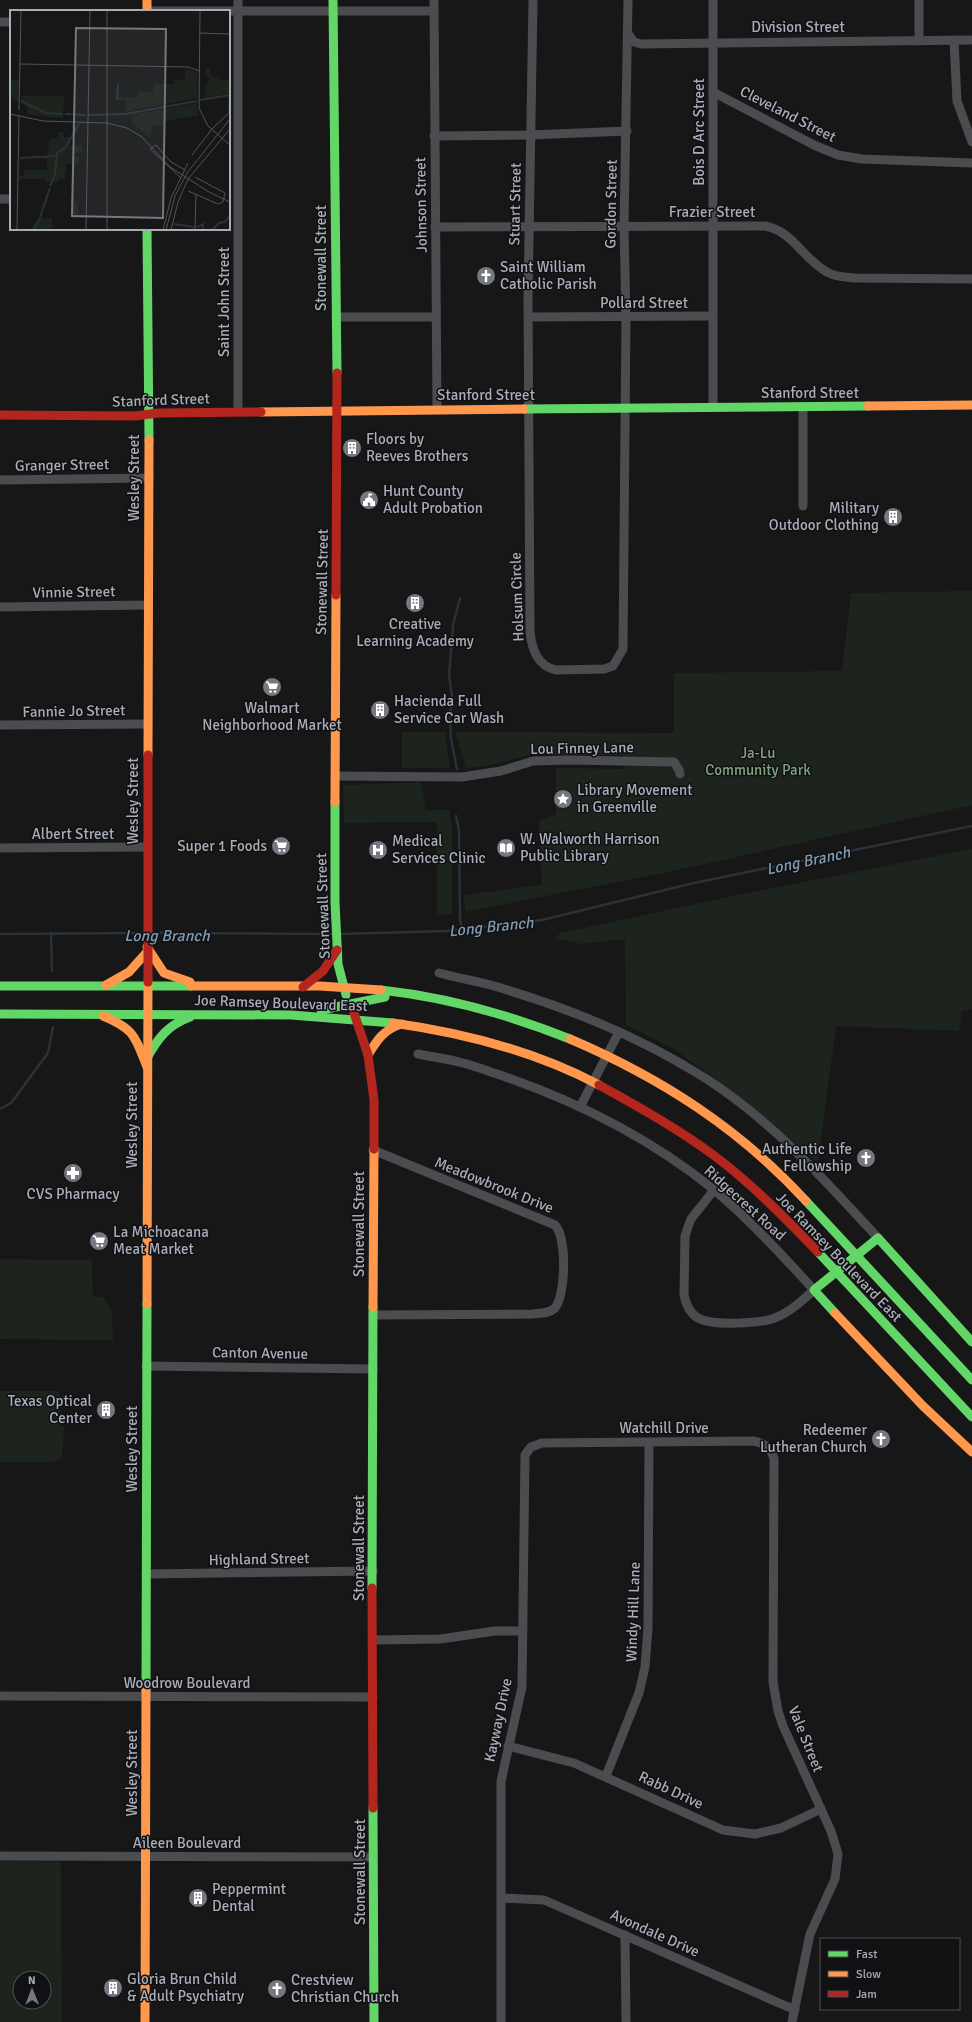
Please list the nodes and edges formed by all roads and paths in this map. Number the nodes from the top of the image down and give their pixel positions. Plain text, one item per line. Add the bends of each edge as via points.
1 (238, 0) edge
2 (333, 0) edge
3 (434, 0) edge
4 (533, 0) edge
5 (628, 0) edge
6 (713, 0) edge
7 (919, 0) edge
8 (230, 10) edge
9 (238, 10) junction
10 (332, 10) junction
11 (434, 11) junction
12 (629, 35) junction
13 (954, 40) junction
14 (972, 40) edge
15 (919, 41) junction
16 (713, 42) junction
17 (713, 92) junction
18 (626, 131) junction
19 (530, 135) junction
20 (434, 136) junction
21 (972, 142) edge
22 (972, 163) edge
23 (624, 226) junction
24 (712, 226) junction
25 (435, 227) junction
26 (529, 227) junction
27 (147, 230) edge
28 (972, 279) edge
29 (712, 316) junction
30 (336, 317) junction
31 (436, 317) junction
32 (529, 317) junction
33 (626, 318) junction
34 (972, 405) edge
35 (713, 407) junction
36 (803, 407) junction
37 (529, 408) junction
38 (625, 408) junction
39 (437, 409) junction
40 (337, 410) junction
41 (238, 412) junction
42 (148, 414) junction
43 (0, 415) edge
44 (149, 478) junction
45 (0, 480) edge
46 (803, 506) dead end
47 (148, 605) junction
48 (0, 607) edge
49 (148, 724) junction
50 (0, 725) edge
51 (680, 774) dead end
52 (335, 776) junction
53 (147, 847) junction
54 (0, 848) edge
55 (336, 947) junction
56 (147, 948) junction
57 (439, 974) dead end
58 (0, 986) edge
59 (102, 986) junction
60 (206, 986) junction
61 (147, 987) junction
62 (302, 987) junction
63 (344, 987) junction
64 (404, 993) junction
65 (350, 1003) junction
66 (0, 1014) edge
67 (100, 1014) junction
68 (147, 1014) junction
69 (200, 1014) junction
70 (303, 1015) junction
71 (356, 1018) junction
72 (402, 1024) junction
73 (619, 1032) junction
74 (418, 1054) dead end
75 (607, 1054) junction
76 (368, 1055) junction
77 (147, 1062) junction
78 (592, 1082) junction
79 (580, 1107) junction
80 (374, 1150) junction
81 (714, 1190) junction
82 (878, 1238) junction
83 (856, 1255) junction
84 (837, 1272) junction
85 (814, 1290) junction
86 (373, 1315) junction
87 (972, 1342) edge
88 (146, 1366) junction
89 (373, 1369) junction
90 (972, 1380) edge
91 (972, 1417) edge
92 (649, 1442) junction
93 (551, 1443) joint
94 (972, 1452) edge
95 (773, 1453) joint
96 (373, 1571) junction
97 (146, 1574) junction
98 (523, 1631) junction
99 (373, 1640) junction
100 (0, 1696) edge
101 (146, 1696) junction
102 (373, 1697) junction
103 (508, 1746) junction
104 (606, 1776) junction
105 (821, 1809) junction
106 (0, 1856) edge
107 (145, 1857) junction
108 (374, 1857) junction
109 (501, 1898) junction
110 (625, 1935) junction
111 (795, 2010) junction
112 (145, 2022) edge
113 (374, 2022) edge
114 (501, 2022) edge
115 (626, 2022) edge
116 (792, 2022) edge

1 - 9 street, Saint John Street
2 - 10 main road, Stonewall Street
3 - 11 street, Johnson Street
4 - 19 street, Stuart Street
5 - 12 street, Gordon Street
6 - 16 street, Bois D Arc Street
7 - 15 street
8 - 9 street
9 - 10 street
9 - 41 street, Saint John Street
10 - 11 street
10 - 30 main road, Stonewall Street
11 - 20 street, Johnson Street
12 - 16 street, Division Street via 634,42 641,44
12 - 18 street, Gordon Street
13 - 14 street, Division Street
13 - 15 street, Division Street
13 - 21 street via 957,101
15 - 16 street, Division Street
16 - 17 street, Bois D Arc Street
17 - 22 street, Cleveland Street via 838,155 862,159
17 - 24 street, Bois D Arc Street
18 - 19 street
18 - 23 street, Gordon Street
19 - 20 street
19 - 26 street, Stuart Street
20 - 25 street, Johnson Street
23 - 24 street, Frazier Street
23 - 26 street, Frazier Street
23 - 33 street, Gordon Street
24 - 28 street, Frazier Street via 774,228 784,233 820,268 837,276
24 - 29 street, Bois D Arc Street
25 - 26 street, Frazier Street
25 - 31 street, Johnson Street
26 - 32 street, Stuart Street
27 - 42 main road, Wesley Street
29 - 33 street, Pollard Street
29 - 35 street, Bois D Arc Street
30 - 31 street
30 - 40 main road, Stonewall Street
31 - 39 street, Johnson Street
32 - 33 street, Pollard Street
32 - 37 street, Stuart Street
33 - 38 street, Gordon Street
34 - 36 main road, Stanford Street
35 - 36 main road, Stanford Street
35 - 38 main road, Stanford Street
36 - 46 street
37 - 38 main road, Stanford Street
37 - 38 street, Holsum Circle via 530,632 532,648 537,657 548,668 556,670 604,669 613,666 623,649
37 - 39 main road, Stanford Street
39 - 40 main road, Stanford Street
40 - 41 main road, Stanford Street
40 - 52 main road, Stonewall Street
41 - 42 main road, Stanford Street
42 - 43 main road, Stanford Street
42 - 44 main road, Wesley Street
44 - 45 street, Granger Street
44 - 47 main road, Wesley Street
47 - 48 street, Vinnie Street
47 - 49 main road, Wesley Street
49 - 50 street, Fannie Jo Street
49 - 53 main road, Wesley Street
51 - 52 street, Lou Finney Lane via 674,762 568,760 526,762 501,771 462,777
52 - 55 main road, Stonewall Street
53 - 54 street, Albert Street
53 - 56 main road, Wesley Street
55 - 62 main road via 330,962 319,975
55 - 63 main road, Stonewall Street
56 - 59 main road via 135,967 120,980
56 - 60 main road via 164,972
56 - 61 main road, Wesley Street
57 - 73 street via 505,989
58 - 59 main road, Joe Ramsey Boulevard East
59 - 61 main road, Joe Ramsey Boulevard East
60 - 61 main road, Joe Ramsey Boulevard East
60 - 62 main road, Joe Ramsey Boulevard East
61 - 68 main road, Wesley Street
62 - 63 main road, Joe Ramsey Boulevard East
63 - 64 main road, Joe Ramsey Boulevard East
63 - 65 main road, Stonewall Street
64 - 65 main road
64 - 75 main road, Joe Ramsey Boulevard East via 505,1016
65 - 70 main road
65 - 71 main road, Stonewall Street
66 - 67 main road, Joe Ramsey Boulevard East
67 - 68 main road, Joe Ramsey Boulevard East
67 - 77 main road via 122,1024 134,1035
68 - 69 main road, Joe Ramsey Boulevard East
68 - 77 main road, Wesley Street
69 - 70 main road, Joe Ramsey Boulevard East
69 - 77 main road via 172,1024 160,1036
70 - 71 main road, Joe Ramsey Boulevard East
71 - 72 main road, Joe Ramsey Boulevard East
71 - 76 main road, Stonewall Street
72 - 76 main road via 390,1027 383,1033
72 - 78 main road, Joe Ramsey Boulevard East via 470,1037 520,1052 567,1069
73 - 75 street
73 - 82 street via 706,1079 736,1100 803,1159
74 - 79 street, Ridgecrest Road via 463,1063 526,1084
75 - 78 street
75 - 83 main road, Joe Ramsey Boulevard East via 687,1100 759,1155 787,1180
76 - 80 main road, Stonewall Street via 374,1100
77 - 88 main road, Wesley Street
78 - 79 street
78 - 84 main road, Joe Ramsey Boulevard East via 681,1133 726,1164
79 - 81 street, Ridgecrest Road via 646,1144 694,1174
80 - 86 main road, Stonewall Street
80 - 86 street, Meadowbrook Drive via 555,1225 562,1238 563,1276 555,1308 549,1312
81 - 85 street, Ridgecrest Road via 764,1236
81 - 85 street via 692,1219 685,1236 684,1295 685,1302 694,1315 707,1321 740,1322 770,1319 793,1307
82 - 83 main road
82 - 87 main road
83 - 84 main road
83 - 90 main road, Joe Ramsey Boulevard East
84 - 85 main road
84 - 91 main road, Joe Ramsey Boulevard East
85 - 94 main road, Ridgecrest Road via 923,1406
86 - 89 main road, Stonewall Street
88 - 89 street, Canton Avenue
88 - 97 main road, Wesley Street
89 - 96 main road, Stonewall Street
92 - 93 street, Watchill Drive
92 - 95 street, Watchill Drive via 753,1441 762,1442
92 - 104 street, Windy Hill Lane via 648,1628 645,1667 634,1706
93 - 98 street, Kayway Drive via 531,1447 524,1460
95 - 105 street, Vale Street via 774,1682 783,1726
96 - 97 street, Highland Street
96 - 99 main road, Stonewall Street
97 - 101 main road, Wesley Street
98 - 99 street via 495,1631 440,1639
98 - 103 street, Kayway Drive via 521,1694
99 - 102 main road, Stonewall Street
100 - 101 street, Woodrow Boulevard
101 - 102 street, Woodrow Boulevard
101 - 107 main road, Wesley Street
102 - 108 main road, Stonewall Street
103 - 104 street, Rabb Drive via 574,1763
103 - 109 street, Kayway Drive via 501,1781
104 - 105 street, Rabb Drive via 723,1830 746,1834 781,1828
105 - 111 street, Vale Street via 836,1846 837,1866 835,1879 810,1934
106 - 107 street, Aileen Boulevard
107 - 108 street, Aileen Boulevard
107 - 112 main road, Wesley Street
108 - 113 main road, Stonewall Street
109 - 110 street, Avondale Drive via 544,1900
109 - 114 street, Kayway Drive
110 - 111 street, Avondale Drive
110 - 115 street
111 - 116 street, Vale Street

